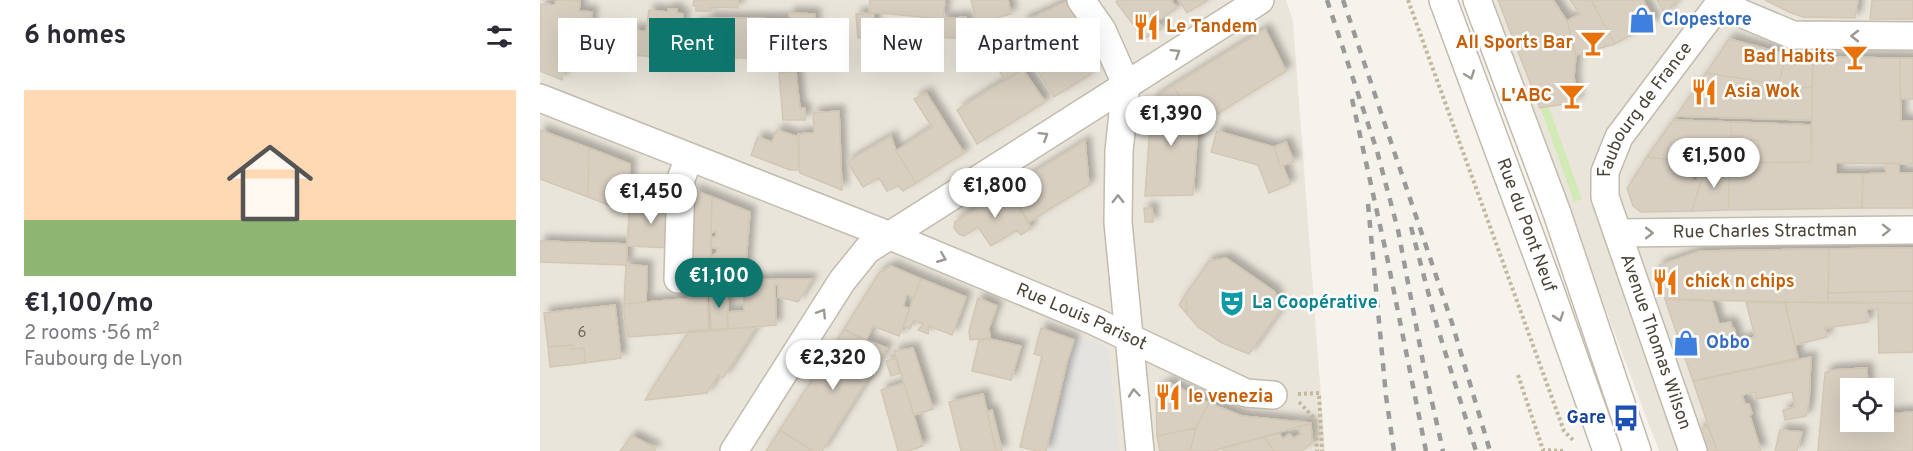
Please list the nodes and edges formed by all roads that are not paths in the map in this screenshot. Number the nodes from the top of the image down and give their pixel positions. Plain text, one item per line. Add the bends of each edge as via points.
1 (1081, 0) edge
2 (1260, 0) edge
3 (1443, 0) edge
4 (1477, 0) edge
5 (1721, 2) edge
6 (1913, 36) edge
7 (1126, 84) junction
8 (540, 98) edge
9 (689, 158) junction
10 (1913, 230) edge
11 (1618, 233) junction
12 (888, 235) junction
13 (678, 279) dead end
14 (1130, 338) junction
15 (1282, 395) road end
16 (734, 451) edge
17 (1140, 451) edge
18 (1607, 451) edge
19 (1637, 451) edge
20 (1693, 451) edge

1 - 7 street via 1102,30
7 -> 2 street
3 -> 18 street, Rue du Pont Neuf
4 - 19 street, Rue du Pont Neuf via 1573,256
6 -> 5 street via 1793,35
5 - 11 street, Faubourg de France via 1619,137 1605,172 1605,197
12 -> 7 street
14 -> 7 street via 1118,222 1119,151
8 - 9 street, Rue Louis Parisot
9 - 12 street, Rue Louis Parisot
9 - 13 street via 681,179
11 -> 10 street, Rue Charles Stractman
11 - 20 street, Avenue Thomas Wilson
12 -> 14 street, Rue Louis Parisot
16 -> 12 street via 842,281 867,250
14 - 15 street, Rue Louis Parisot via 1246,393
17 -> 14 street

